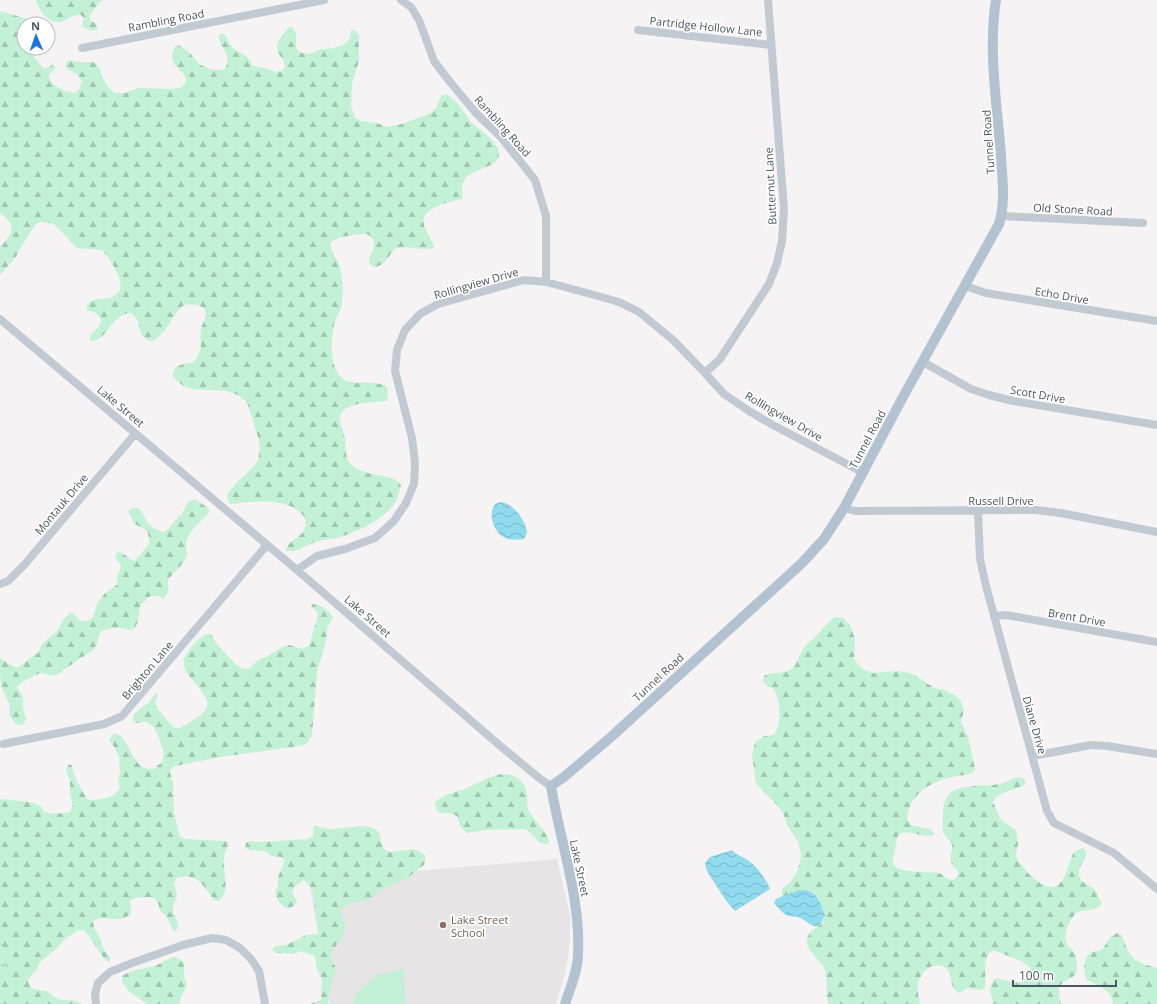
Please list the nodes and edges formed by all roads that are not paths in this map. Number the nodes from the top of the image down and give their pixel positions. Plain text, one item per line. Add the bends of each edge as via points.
1 (324, 0) edge
2 (401, 0) edge
3 (768, 0) edge
4 (996, 0) edge
5 (296, 3) edge
6 (638, 30) dead end
7 (771, 45) junction
8 (82, 48) dead end
9 (1002, 216) junction
10 (1143, 223) dead end
11 (546, 282) junction
12 (965, 286) junction
13 (0, 319) edge
14 (1157, 321) edge
15 (923, 362) junction
16 (705, 373) junction
17 (1157, 425) edge
18 (135, 434) junction
19 (862, 472) junction
20 (844, 508) junction
21 (978, 511) junction
22 (1157, 532) edge
23 (266, 545) junction
24 (297, 570) junction
25 (0, 584) edge
26 (994, 616) junction
27 (1157, 642) edge
28 (3, 744) dead end
29 (1157, 754) edge
30 (1032, 756) junction
31 (551, 786) junction
32 (1157, 889) edge
33 (96, 1004) edge
34 (265, 1004) edge
35 (566, 1004) edge

1 - 5 street, Rambling Road
2 - 11 street, Rambling Road via 411,7 419,20 434,61 535,180 546,216
3 - 7 street, Butternut Lane
4 - 9 main road, Tunnel Road via 992,31 1004,200
5 - 8 street, Rambling Road
6 - 7 street, Partridge Hollow Lane
7 - 16 street, Butternut Lane via 784,209 782,241 769,284 720,359
9 - 10 street, Old Stone Road
9 - 12 main road, Tunnel Road
11 - 16 street, Rollingview Drive via 619,302 639,312
11 - 24 street, Rollingview Drive via 524,280 438,304 420,314 405,330 397,350 395,371 416,463 414,484 406,503 394,521 375,538 318,556
12 - 14 street, Echo Drive via 986,293
12 - 15 main road, Tunnel Road
13 - 18 street, Lake Street
15 - 17 street, Scott Drive via 988,395
15 - 19 main road, Tunnel Road
16 - 19 street, Rollingview Drive via 724,394 749,411
18 - 23 street, Lake Street
18 - 25 street, Montauk Drive via 26,564
19 - 20 main road, Tunnel Road
20 - 21 street, Russell Drive via 855,511
20 - 31 main road, Tunnel Road via 824,539 802,563 605,742
21 - 22 street, Russell Drive via 1036,510
21 - 26 street, Diane Drive via 980,559
23 - 24 street, Lake Street
23 - 28 street, Brighton Lane via 122,716 104,724
24 - 31 street, Lake Street via 498,744
26 - 27 street, Brent Drive via 1006,615
26 - 30 street, Diane Drive
29 - 30 street via 1091,745
30 - 32 street, Diane Drive via 1047,811 1054,823 1114,853
31 - 35 main road, Lake Street via 578,931 576,972
33 - 34 street via 98,983 110,972 183,945 212,938 226,940 240,948 251,960 259,971

